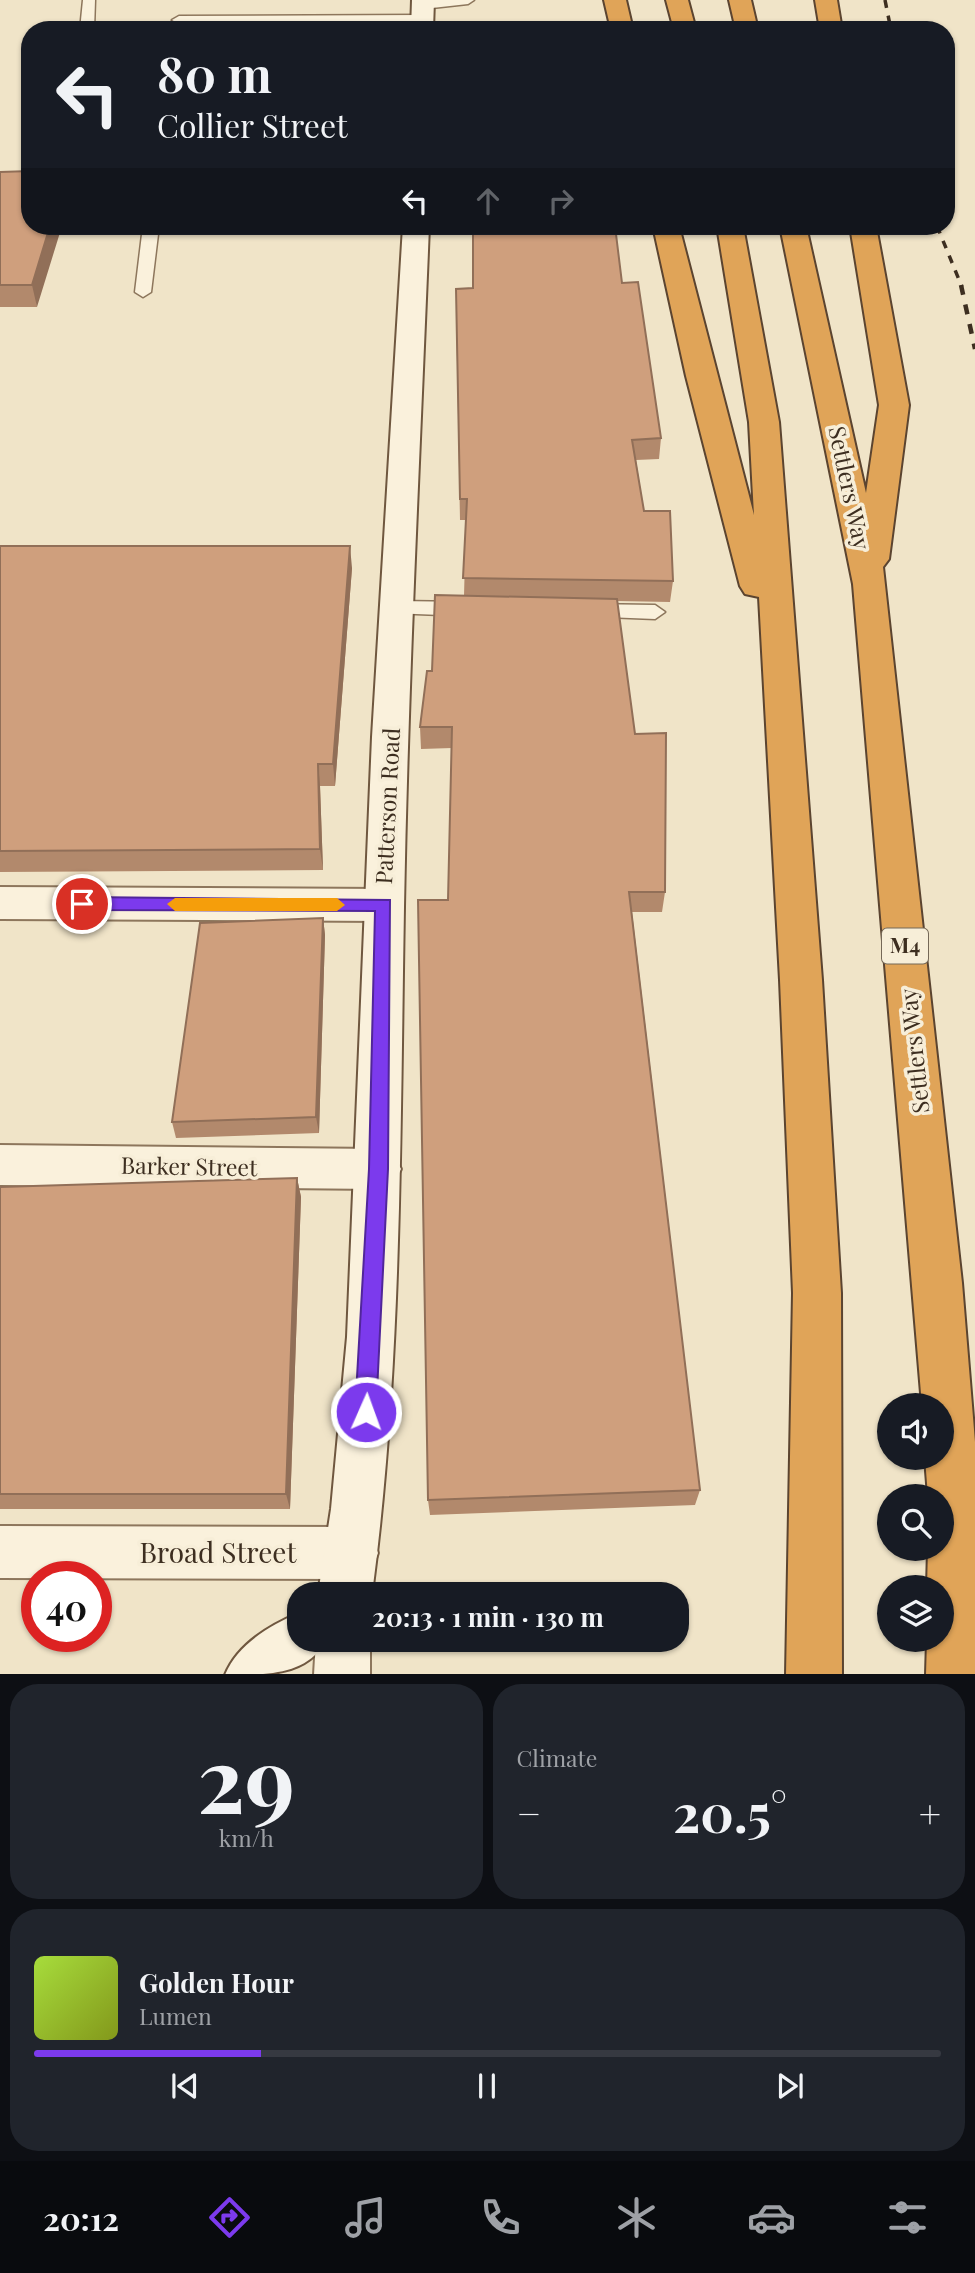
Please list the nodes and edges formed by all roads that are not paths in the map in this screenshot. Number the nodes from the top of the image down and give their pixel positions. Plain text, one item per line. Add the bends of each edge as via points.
1 (89, 0) edge
2 (291, 0) edge
3 (468, 0) edge
4 (615, 0) edge
5 (677, 0) edge
6 (740, 0) edge
7 (826, 0) edge
8 (423, 14) edge
9 (179, 20) dead end
10 (289, 20) junction
11 (88, 21) edge
12 (620, 21) edge
13 (683, 21) edge
14 (745, 21) edge
15 (830, 21) edge
16 (150, 235) edge
17 (416, 235) edge
18 (668, 235) edge
19 (732, 235) edge
20 (795, 235) edge
21 (865, 235) edge
22 (143, 292) dead end
23 (870, 584) junction
24 (398, 608) junction
25 (492, 610) edge
26 (574, 611) edge
27 (655, 612) edge
28 (778, 666) junction
29 (0, 903) edge
30 (384, 905) junction
31 (0, 1165) edge
32 (378, 1169) junction
33 (0, 1552) edge
34 (348, 1574) edge
35 (287, 1649) edge
36 (342, 1652) edge
37 (253, 1674) edge
38 (342, 1674) edge
39 (814, 1674) edge
40 (954, 1674) edge

1 - 11 lane
2 - 10 lane
3 - 8 lane
4 - 12 highway
5 - 13 highway
6 - 14 highway
7 - 15 highway
8 - 10 lane
9 - 10 lane via 230,15
16 - 22 lane
17 - 24 street, Patterson Road
18 - 28 highway
19 - 28 highway via 764,422
20 - 23 highway, Settlers Way / M4
21 - 23 highway via 894,405
23 - 40 highway, Settlers Way / M4 via 938,1283 954,1500
24 - 25 lane
24 - 30 street, Patterson Road
26 - 27 lane
28 - 39 highway via 801,979 817,1293
29 - 30 street
30 - 32 street, Patterson Road
31 - 32 street, Barker Street
32 - 34 street, Patterson Road via 363,1465
33 - 34 street, Broad Street
35 - 37 street
36 - 38 street

